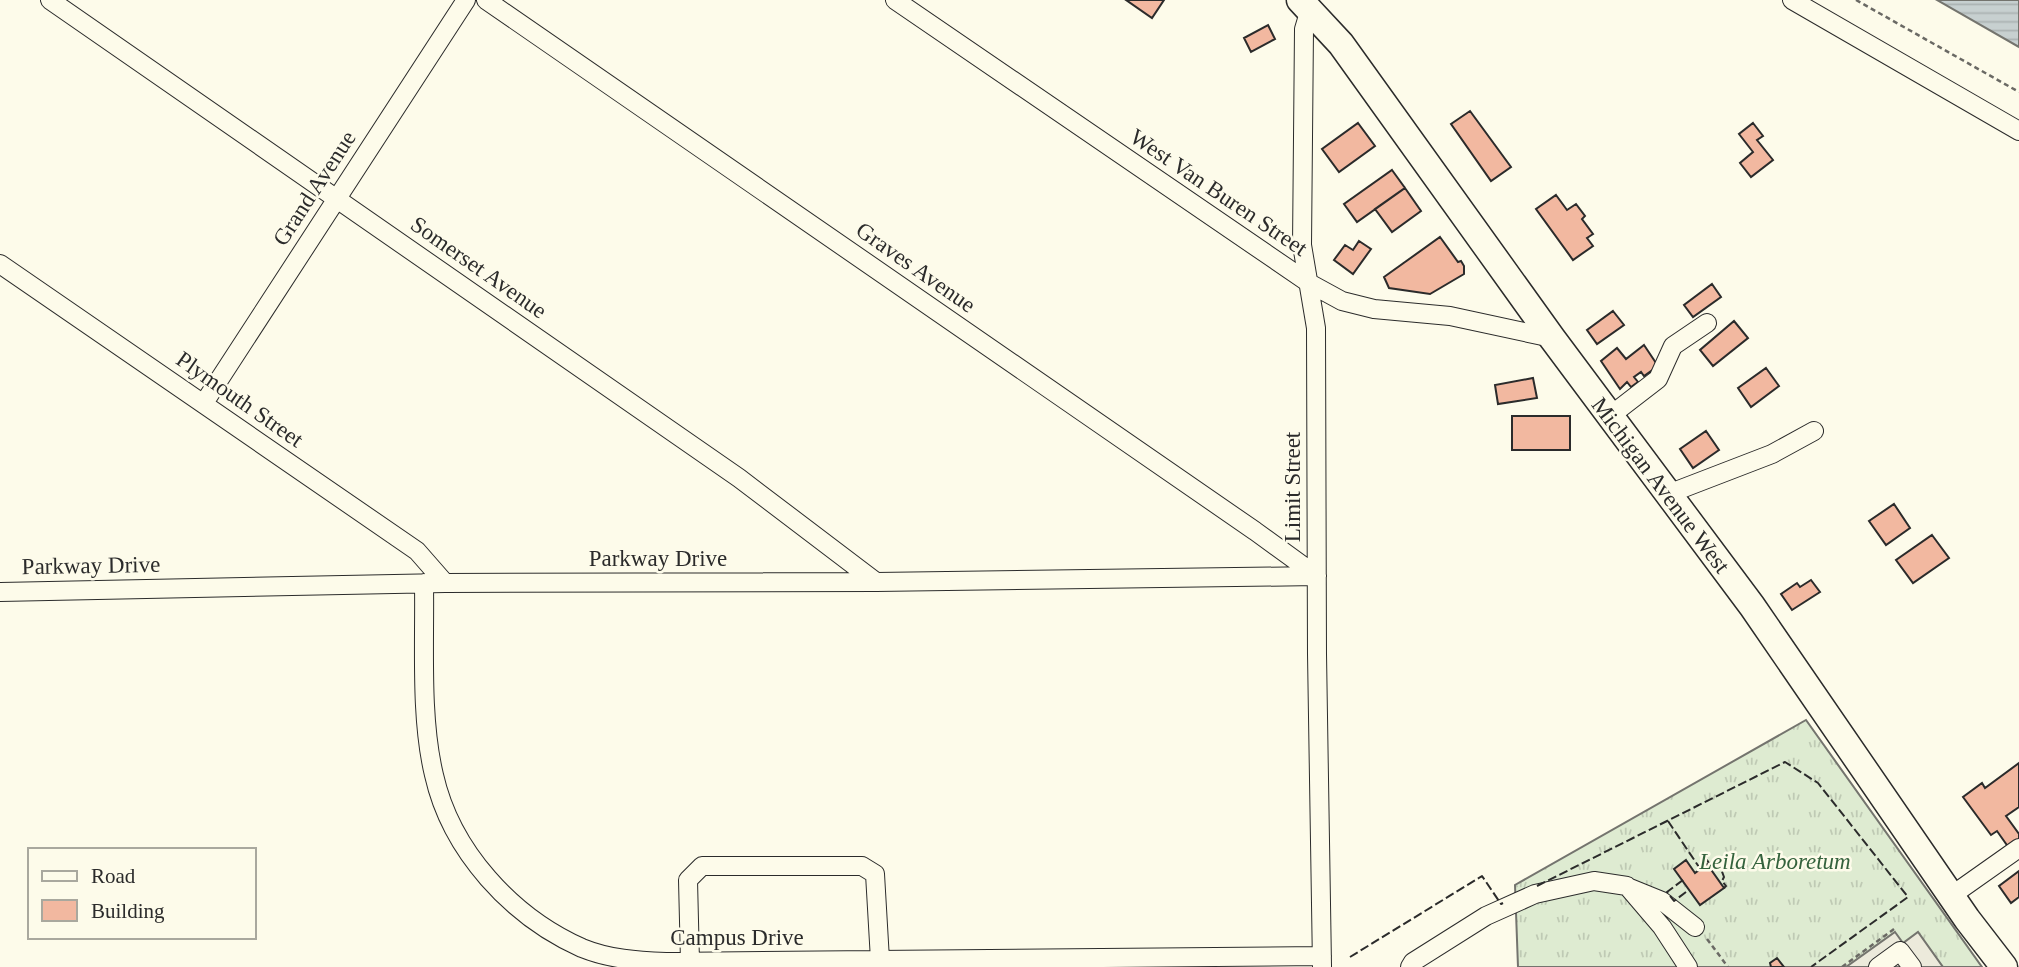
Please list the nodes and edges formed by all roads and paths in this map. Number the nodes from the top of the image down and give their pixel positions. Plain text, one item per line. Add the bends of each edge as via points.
1 (50, 0) edge
2 (466, 0) edge
3 (486, 0) edge
4 (895, 0) edge
5 (1792, 0) edge
6 (1856, 0) edge
7 (1305, 5) edge
8 (2019, 92) edge
9 (2019, 131) edge
10 (337, 198) junction
11 (0, 264) edge
12 (1309, 283) junction
13 (1707, 323) dead end
14 (1552, 338) junction
15 (204, 403) junction
16 (1610, 416) junction
17 (1815, 431) dead end
18 (1668, 494) junction
19 (1317, 576) junction
20 (876, 582) junction
21 (424, 583) junction
22 (445, 583) junction
23 (0, 592) edge
24 (2019, 848) edge
25 (1627, 886) junction
26 (1951, 896) junction
27 (1695, 927) joint
28 (1894, 929) dead end
29 (880, 960) junction
30 (1322, 961) edge
31 (690, 962) junction
32 (1410, 967) edge
33 (1688, 967) edge
34 (1728, 967) edge
35 (1842, 967) edge
36 (1878, 967) edge
37 (1912, 967) edge
38 (2004, 967) edge

1 - 10 street, Somerset Avenue
2 - 10 street, Grand Avenue
3 - 19 street, Graves Avenue
4 - 12 street, West Van Buren Street
5 - 9 street
6 - 8 path
7 - 12 street, Limit Street via 1302,245
7 - 14 highway, Michigan Avenue West via 1341,44
10 - 15 street, Grand Avenue
10 - 20 street, Somerset Avenue via 739,478
11 - 15 street, Plymouth Street
12 - 14 street, West Van Buren Street via 1342,301 1374,309 1450,316
12 - 19 street, Limit Street via 1316,328
13 - 16 street via 1673,346 1658,379
14 - 16 highway, Michigan Avenue West
15 - 22 street, Plymouth Street via 417,551
16 - 18 highway, Michigan Avenue West
17 - 18 street via 1772,454
18 - 26 highway, Michigan Avenue West via 1752,607
19 - 20 street, Parkway Drive
19 - 30 street, Limit Street
20 - 22 street, Parkway Drive
21 - 22 street, Parkway Drive
21 - 23 street, Parkway Drive
21 - 31 street, Campus Drive via 428,734 434,776 447,816 466,849 489,880 548,931 584,949 626,960
24 - 26 street
25 - 27 street via 1662,901
25 - 32 street via 1594,881 1535,894 1486,916
25 - 33 street
26 - 38 highway, Michigan Avenue West
27 - 34 path
28 - 35 path
29 - 30 street, Campus Drive
29 - 31 street, Campus Drive
29 - 31 street via 875,874 862,866 702,866 688,880
36 - 37 street via 1900,951

